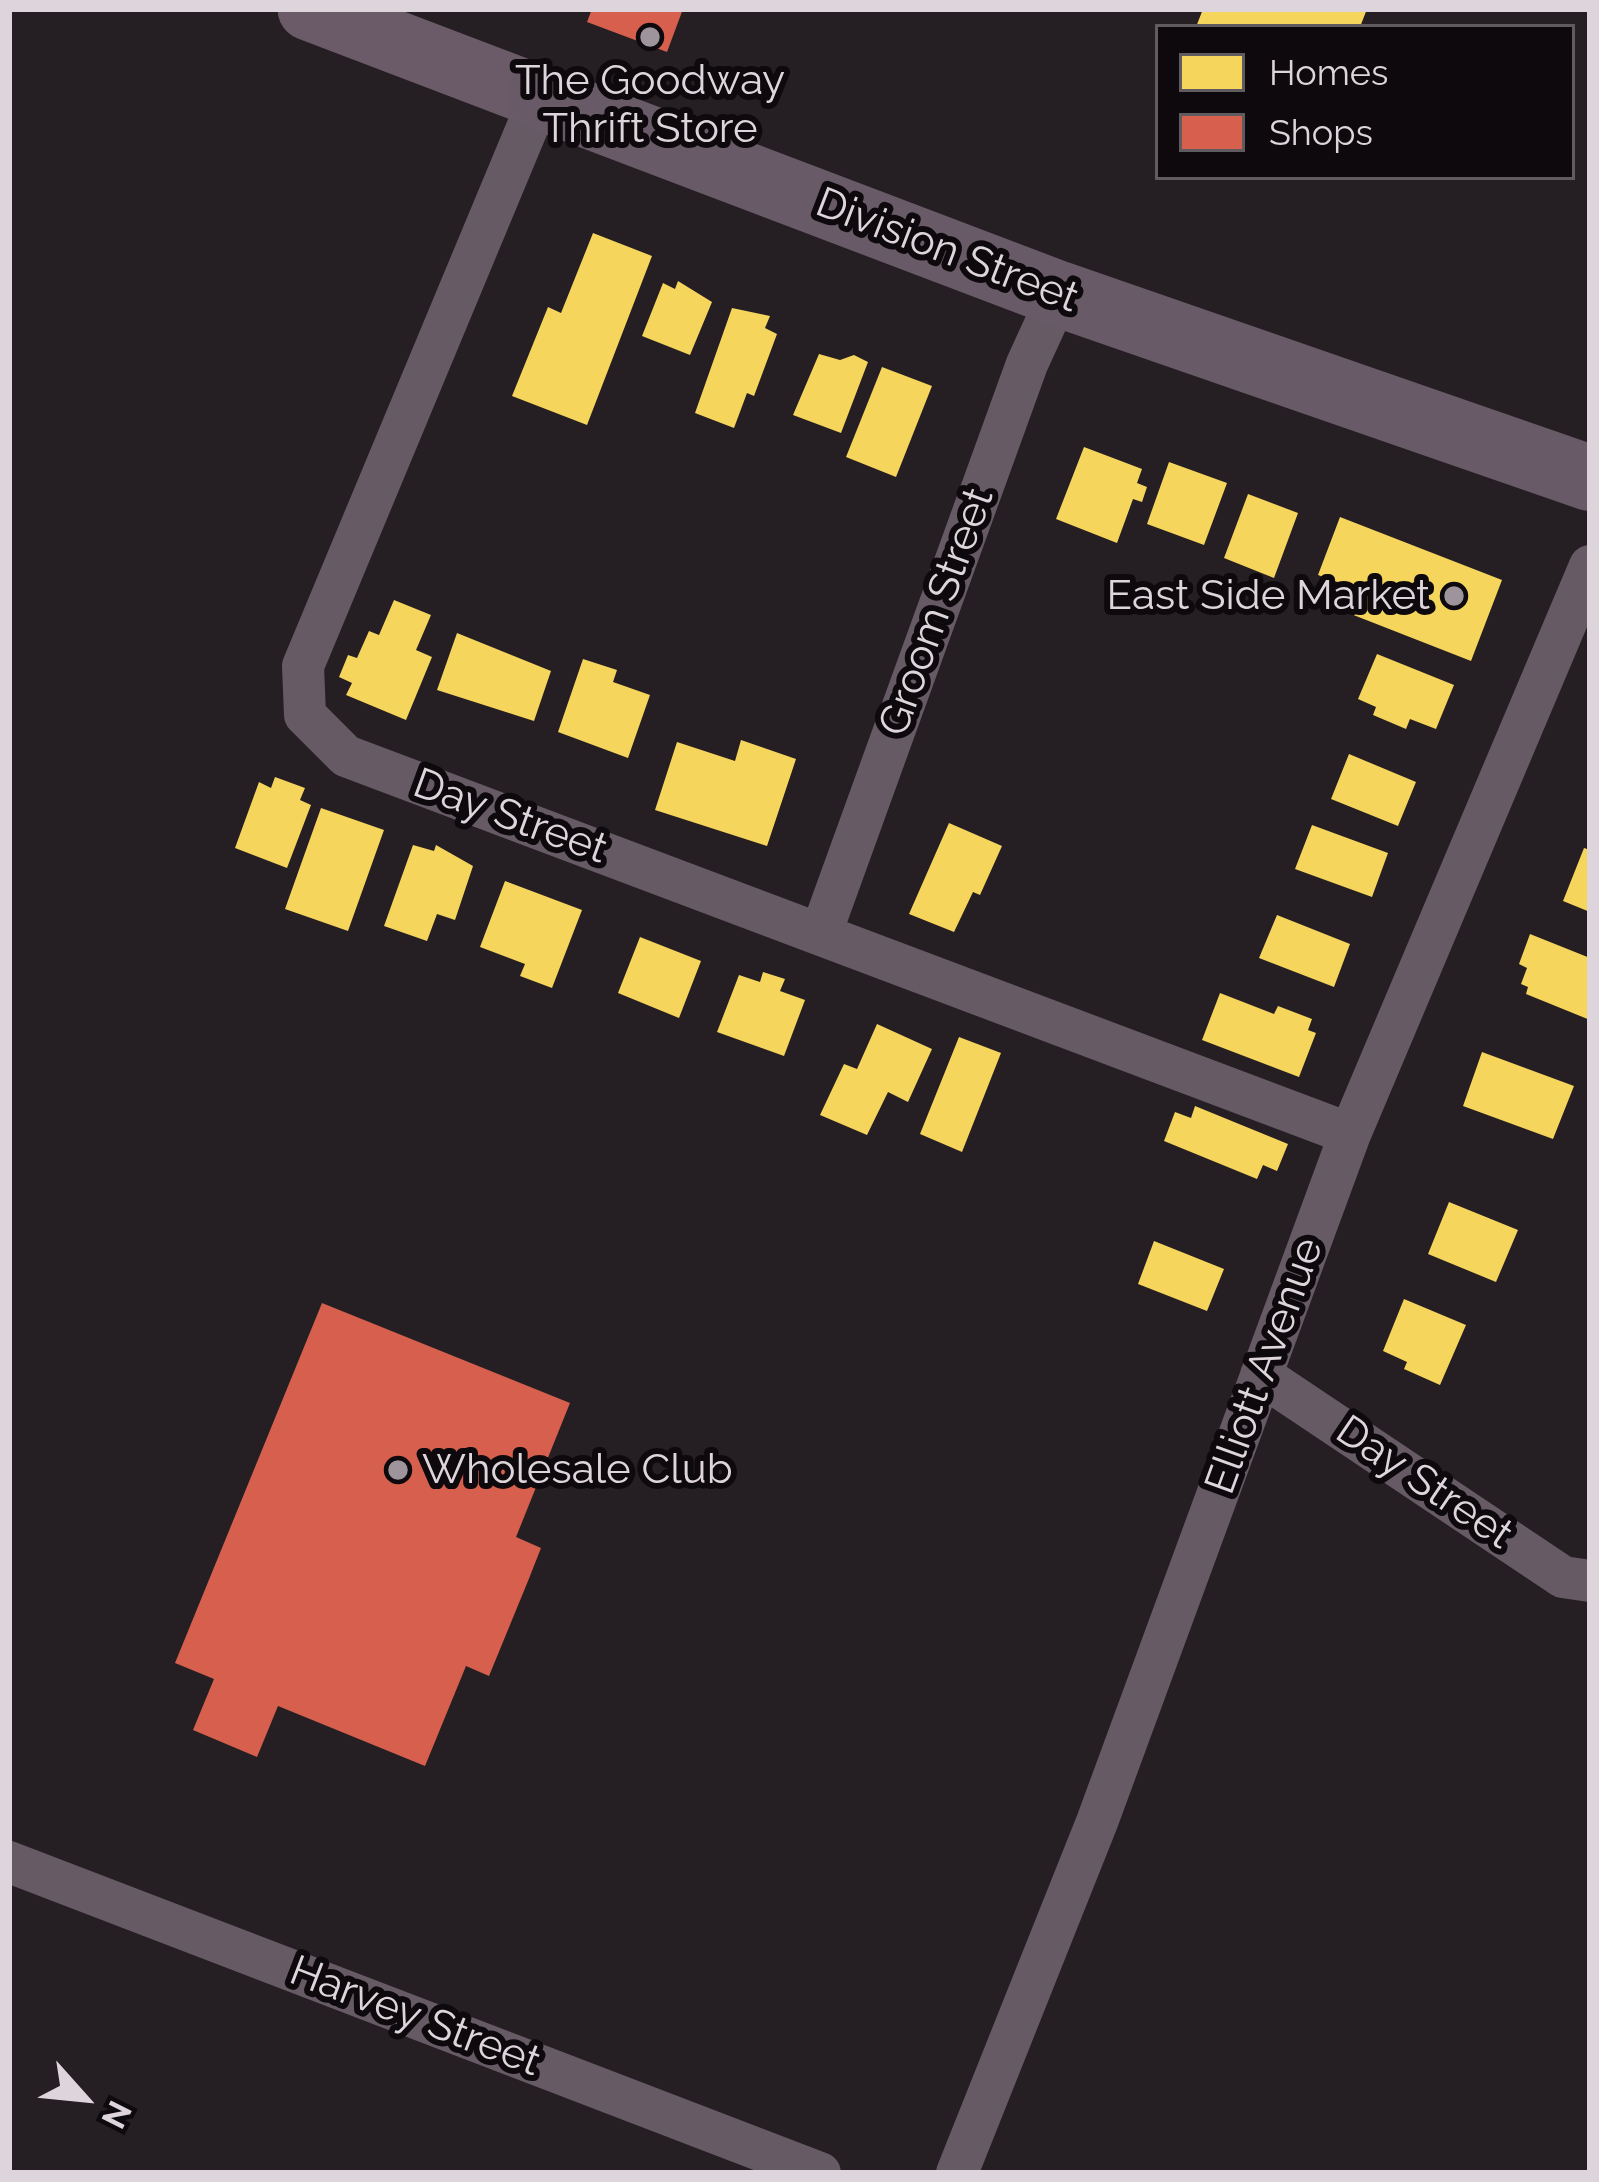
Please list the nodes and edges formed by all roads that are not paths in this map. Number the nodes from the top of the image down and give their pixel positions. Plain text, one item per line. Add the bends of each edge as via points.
1 (309, 9) edge
2 (541, 97) junction
3 (1059, 294) junction
4 (1590, 478) edge
5 (1590, 566) edge
6 (821, 933) junction
7 (1350, 1134) junction
8 (1261, 1375) junction
9 (1590, 1581) edge
10 (9, 1862) edge
11 (820, 2173) edge
12 (957, 2173) edge

1 - 2 main road, Division Street
2 - 3 main road, Division Street
2 - 6 street, Day Street via 303,666 305,715 346,756
3 - 4 main road, Division Street
3 - 6 street, Groom Street
5 - 7 street, Elliott Avenue
6 - 7 street, Day Street
7 - 8 street, Elliott Avenue
8 - 9 street, Day Street via 1563,1577
8 - 12 street, Elliott Avenue
10 - 11 street, Harvey Street

